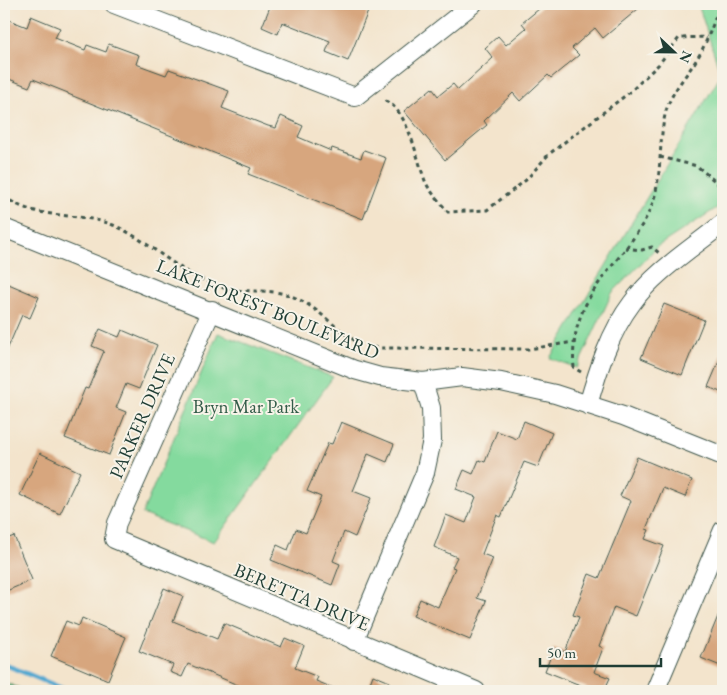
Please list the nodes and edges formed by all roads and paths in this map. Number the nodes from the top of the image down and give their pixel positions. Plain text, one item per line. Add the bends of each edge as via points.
1 (114, 4) edge
2 (473, 4) edge
3 (720, 4) edge
4 (707, 37) junction
5 (386, 101) dead end
6 (660, 157) junction
7 (723, 188) edge
8 (4, 196) edge
9 (723, 223) edge
10 (4, 228) edge
11 (624, 248) junction
12 (673, 264) junction
13 (212, 310) junction
14 (574, 342) junction
15 (596, 378) junction
16 (423, 382) junction
17 (588, 405) junction
18 (723, 456) edge
19 (723, 530) edge
20 (114, 539) joint
21 (354, 641) junction
22 (476, 691) edge
23 (655, 691) edge

1 - 2 street via 355,97
3 - 4 path
4 - 5 path via 679,38 659,64 630,92 548,154 526,180 487,210 448,212 427,184 402,117
4 - 6 path via 702,51 670,100
6 - 7 path via 697,166
6 - 11 path via 656,192 651,205 637,233
8 - 14 path via 12,204 35,211 111,224 139,237 183,271 210,283 236,290 265,290 294,297 316,308 362,345 483,350 529,349
9 - 12 street
10 - 13 street, LAKE FOREST BOULEVARD
11 - 12 path via 642,250 652,247
11 - 14 path via 588,298
12 - 15 street via 648,284 632,303 620,322
13 - 16 street, LAKE FOREST BOULEVARD via 355,370 380,377
13 - 20 street, PARKER DRIVE via 117,524
14 - 15 path via 574,368
15 - 17 street
16 - 17 street, LAKE FOREST BOULEVARD via 462,377 501,382
16 - 21 street via 431,408 432,440 425,473
17 - 18 street, LAKE FOREST BOULEVARD
19 - 23 street
20 - 21 street, BERETTA DRIVE
21 - 22 street, BERETTA DRIVE

